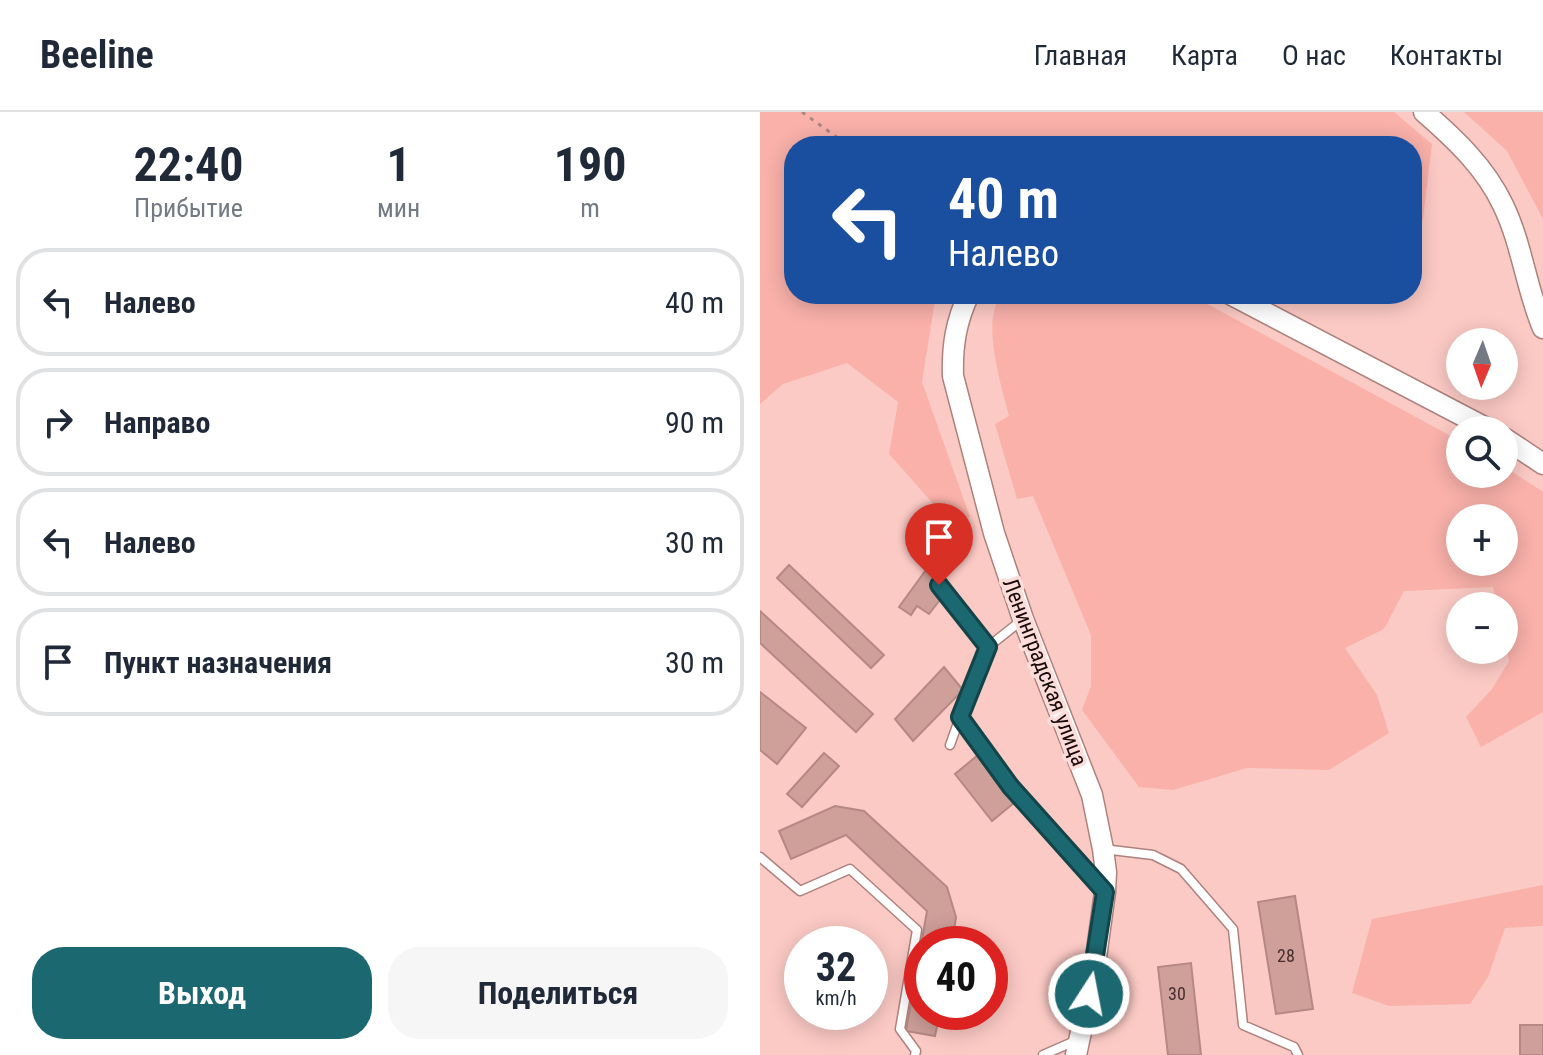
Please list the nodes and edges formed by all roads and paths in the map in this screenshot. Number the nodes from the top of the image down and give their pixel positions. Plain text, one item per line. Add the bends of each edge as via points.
1 (802, 112) edge
2 (1424, 112) edge
3 (835, 136) edge
4 (965, 304) edge
5 (1249, 304) edge
6 (1543, 328) edge
7 (1463, 416) edge
8 (1518, 447) edge
9 (1543, 464) edge
10 (939, 585) dead end
11 (1023, 619) junction
12 (988, 647) junction
13 (960, 717) junction
14 (950, 745) dead end
15 (1103, 849) junction
16 (760, 857) edge
17 (1105, 892) junction
18 (1078, 1047) edge
19 (915, 1055) edge
20 (1043, 1055) edge
21 (1298, 1055) edge

1 - 3 path
2 - 6 street via 1488,176 1504,206
4 - 11 street, Ленинградская улица via 958,319 953,376 994,533
5 - 7 street
8 - 9 street
10 - 12 lane
11 - 12 lane
11 - 15 street, Ленинградская улица via 1092,795
12 - 13 lane
13 - 14 lane
13 - 17 lane via 1011,787
15 - 17 street, Ленинградская улица
15 - 21 lane via 1153,855 1181,869 1203,892 1233,929 1243,1025 1294,1047
16 - 19 lane via 800,891 850,869 917,930 900,1029
17 - 18 street, Ленинградская улица
18 - 20 lane

